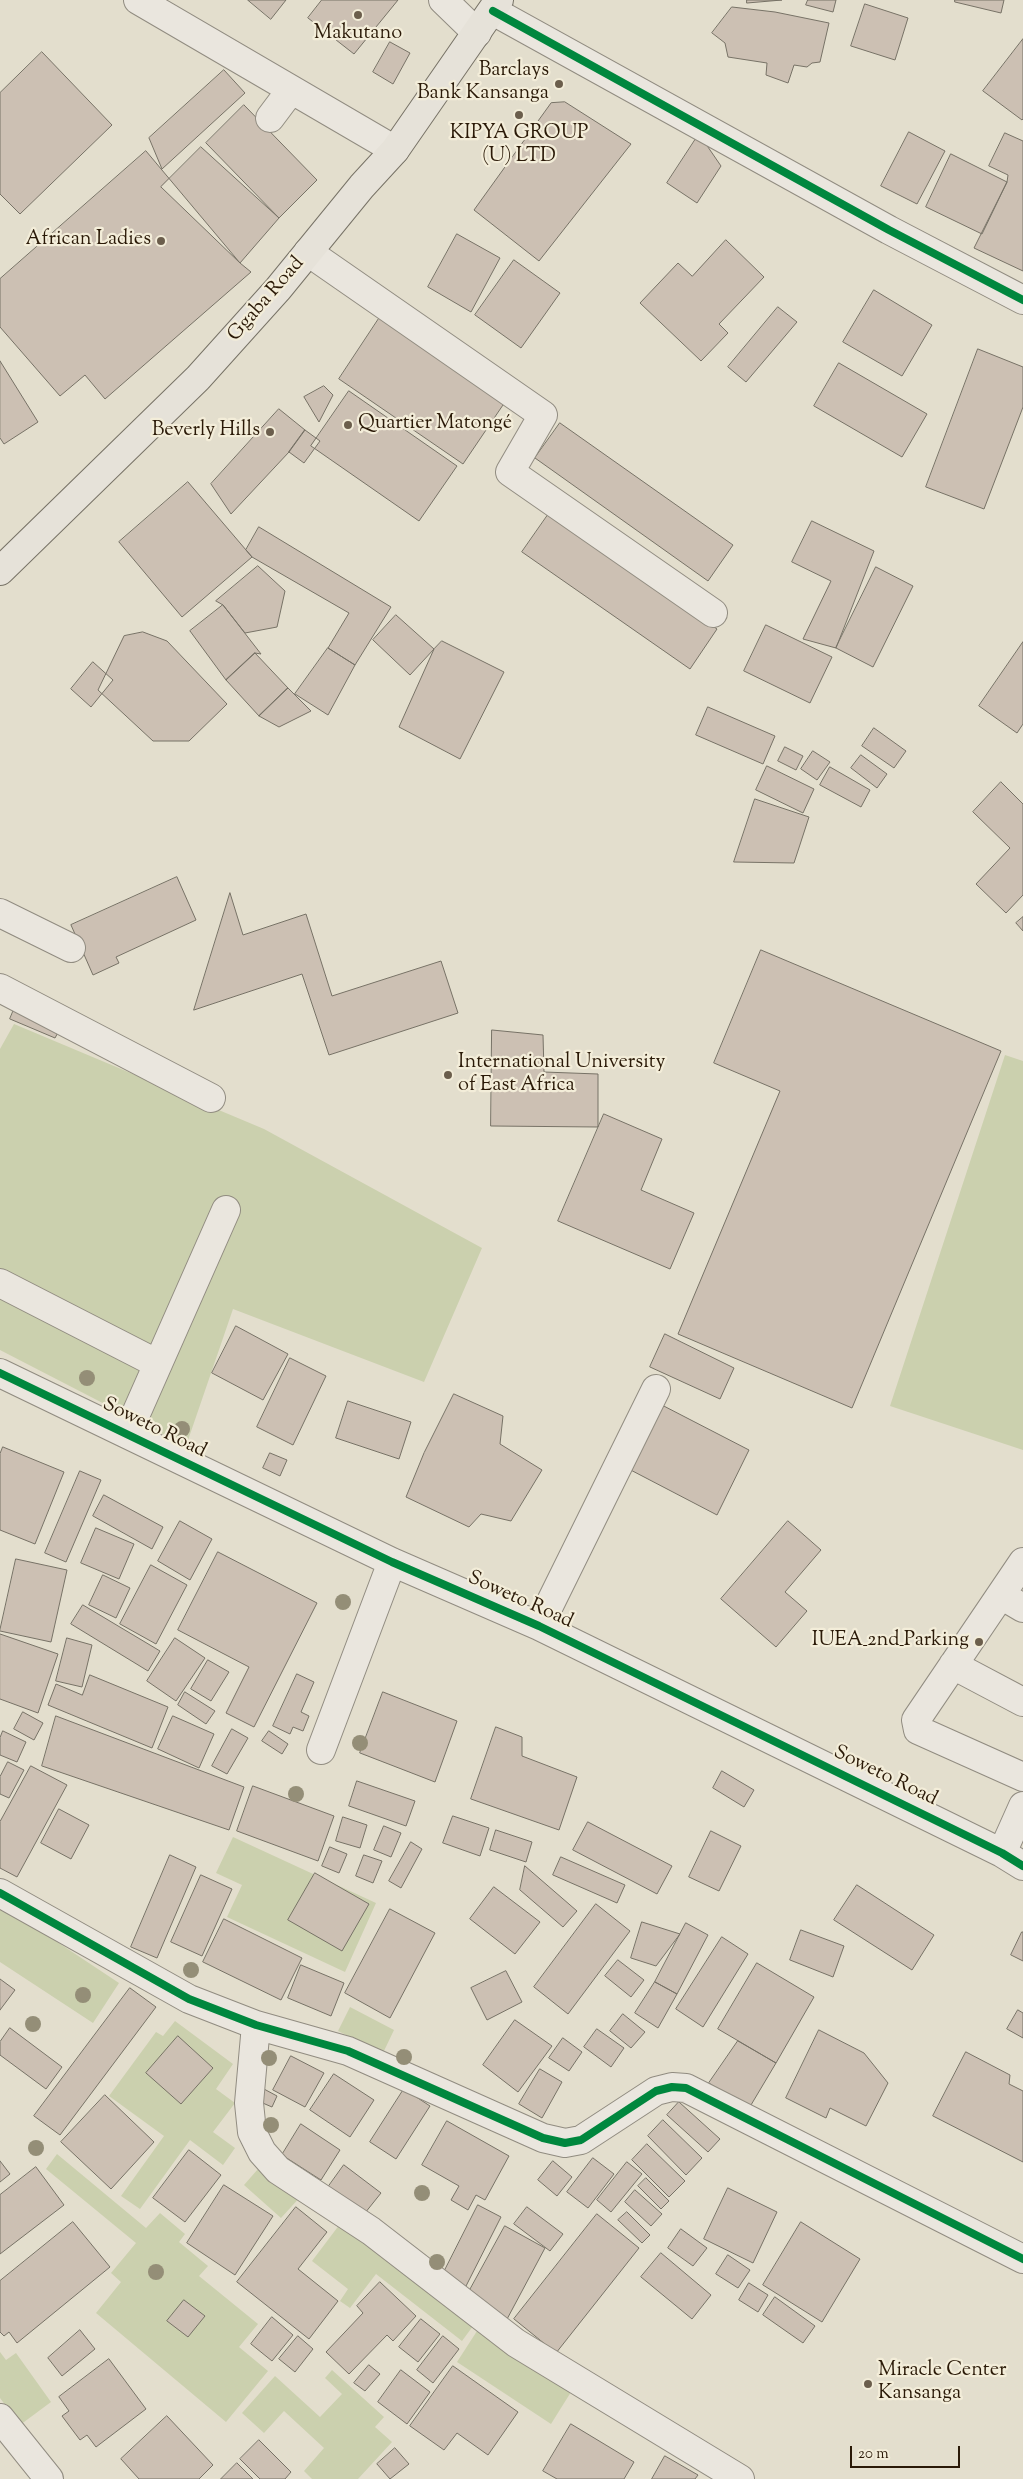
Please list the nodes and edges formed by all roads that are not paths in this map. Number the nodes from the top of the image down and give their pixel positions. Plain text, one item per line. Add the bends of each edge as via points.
1 (138, 0) edge
2 (443, 0) edge
3 (496, 5) edge
4 (477, 33) junction
5 (291, 90) junction
6 (270, 118) dead end
7 (395, 150) junction
8 (308, 252) junction
9 (1023, 300) edge
10 (0, 571) edge
11 (713, 613) dead end
12 (0, 913) edge
13 (72, 948) dead end
14 (0, 988) edge
15 (211, 1098) dead end
16 (226, 1210) dead end
17 (0, 1283) edge
18 (158, 1364) junction
19 (0, 1372) edge
20 (656, 1389) dead end
21 (127, 1434) junction
22 (392, 1562) junction
23 (1023, 1562) edge
24 (1012, 1601) edge
25 (539, 1626) junction
26 (953, 1665) junction
27 (1023, 1702) edge
28 (322, 1750) dead end
29 (1023, 1777) edge
30 (1023, 1806) edge
31 (1013, 1859) edge
32 (0, 1893) edge
33 (256, 2024) junction
34 (1023, 2259) edge
35 (0, 2418) edge
36 (49, 2479) edge
37 (740, 2479) edge

1 - 5 street
2 - 4 street
3 - 4 main road, Ggaba Road
3 - 9 street via 889,230
4 - 7 main road, Ggaba Road
5 - 6 street
5 - 7 street
7 - 8 main road, Ggaba Road
8 - 10 main road, Ggaba Road via 198,378
8 - 11 street via 542,415 510,472
12 - 13 street
14 - 15 street
16 - 18 street
17 - 18 street
18 - 21 street
19 - 21 street, Soweto Road
20 - 25 street
21 - 22 street, Soweto Road
22 - 25 street, Soweto Road
22 - 28 street
23 - 24 street
24 - 26 street
25 - 31 street, Soweto Road
26 - 27 street
26 - 29 street via 916,1720 918,1730
30 - 31 street
32 - 33 street via 189,1999
33 - 34 street via 348,2051 543,2138 564,2143 581,2140 656,2091 686,2088
33 - 37 street via 249,2103 252,2132 262,2152 278,2170 371,2231 516,2343
35 - 36 street

